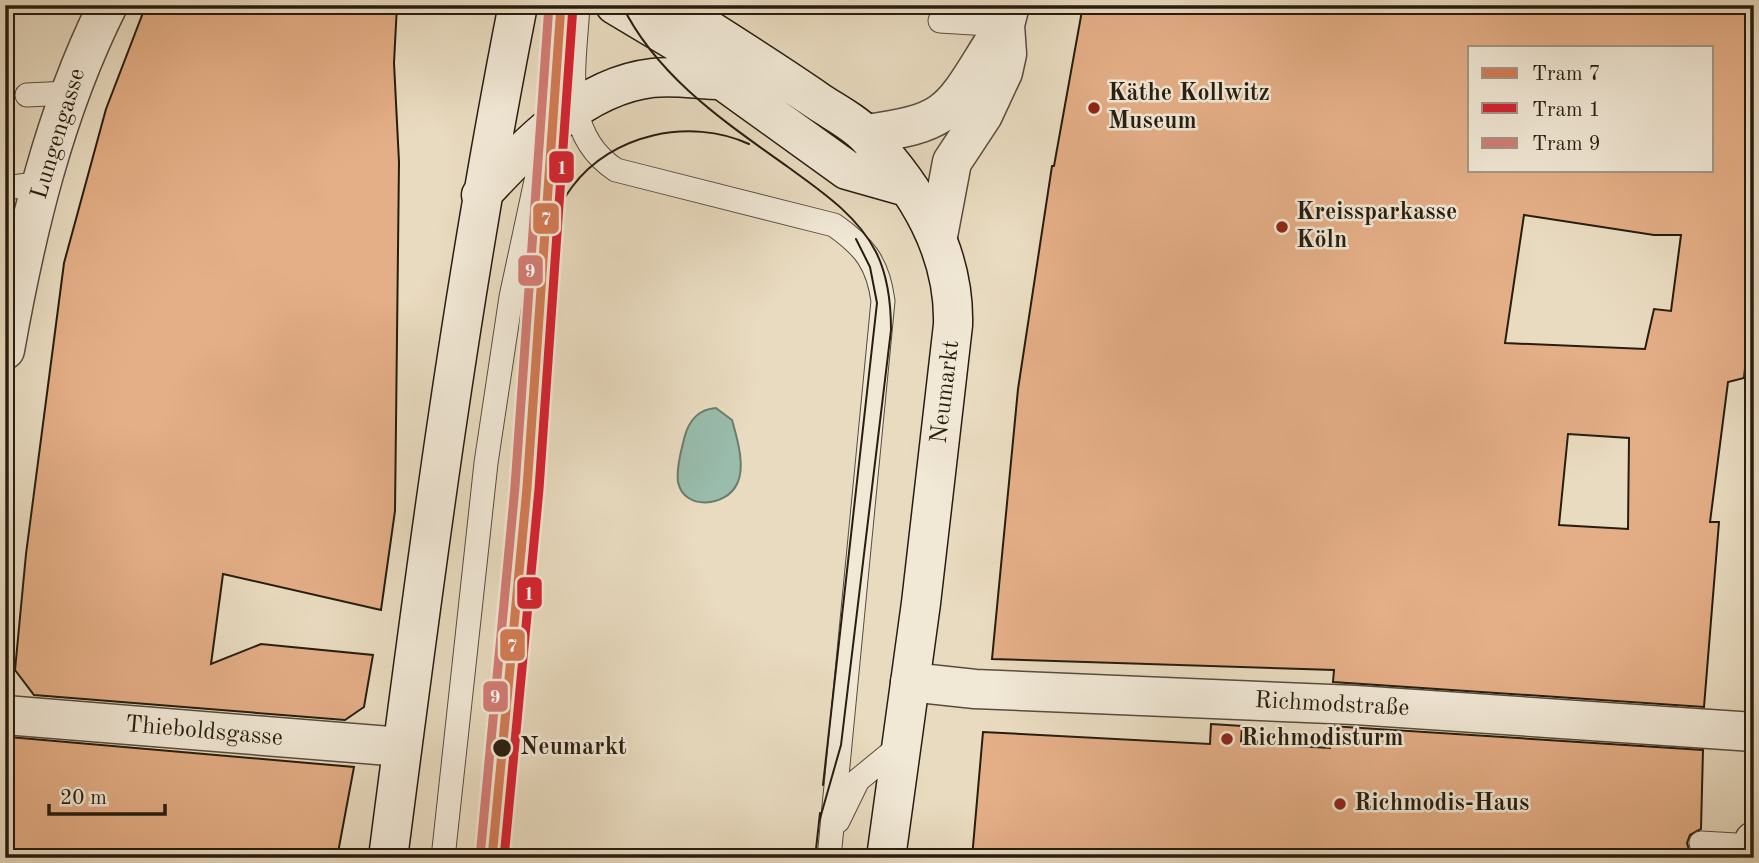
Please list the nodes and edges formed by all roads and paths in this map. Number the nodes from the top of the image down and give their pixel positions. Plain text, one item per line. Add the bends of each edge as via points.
1 (108, 5) edge
2 (518, 5) edge
3 (566, 5) edge
4 (578, 5) edge
5 (615, 5) edge
6 (670, 5) edge
7 (1007, 15) edge
8 (940, 21) dead end
9 (722, 80) junction
10 (68, 93) junction
11 (27, 95) dead end
12 (563, 119) junction
13 (866, 134) junction
14 (43, 183) junction
15 (907, 187) junction
16 (5, 188) edge
17 (481, 195) junction
18 (938, 236) junction
19 (5, 350) edge
20 (910, 682) junction
21 (5, 715) edge
22 (1754, 733) edge
23 (903, 744) junction
24 (402, 747) junction
25 (1701, 843) dead end
26 (1754, 843) edge
27 (388, 858) edge
28 (443, 858) edge
29 (830, 858) edge
30 (886, 858) edge
31 (1753, 858) edge

1 - 10 main road, Lungengasse
2 - 17 main road
3 - 12 lane via 560,79
4 - 12 lane
5 - 9 main road via 692,51
6 - 13 main road, Neumarkt
7 - 8 lane
7 - 13 main road via 966,90 950,109 919,124
7 - 18 main road via 1003,72 953,162
9 - 12 main road via 636,80
9 - 15 main road via 848,170
10 - 11 lane
10 - 14 main road, Lungengasse
12 - 17 main road via 517,156
12 - 28 lane via 537,176 510,297 486,463
12 - 29 lane via 616,170 834,225 860,244 880,278 883,301
13 - 15 main road, Neumarkt
14 - 16 lane
14 - 19 main road, Lungengasse via 20,268
15 - 18 main road, Neumarkt
17 - 24 main road
18 - 20 main road, Neumarkt via 954,298 954,325
20 - 22 main road, Richmodstraße via 975,689 1355,705
20 - 23 main road, Neumarkt
21 - 24 main road, Thieboldsgasse
23 - 29 lane via 858,780 837,822
23 - 30 main road, Neumarkt
24 - 27 main road
25 - 26 lane
26 - 31 main road

